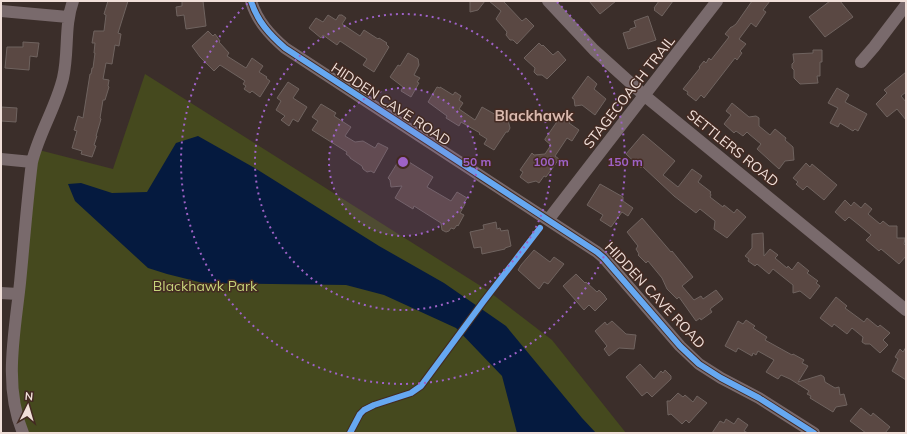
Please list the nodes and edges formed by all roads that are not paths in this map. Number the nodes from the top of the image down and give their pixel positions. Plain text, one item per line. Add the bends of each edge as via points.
1 (73, 1) edge
2 (251, 1) edge
3 (548, 1) edge
4 (717, 1) edge
5 (906, 5) edge
6 (1, 11) edge
7 (68, 17) junction
8 (861, 62) dead end
9 (645, 96) junction
10 (1, 159) edge
11 (32, 162) junction
12 (548, 220) junction
13 (1, 293) edge
14 (18, 294) junction
15 (906, 310) edge
16 (23, 433) edge
17 (814, 433) edge

1 - 7 street
2 - 12 street, HIDDEN CAVE ROAD via 264,28 285,48
3 - 9 street, SETTLERS ROAD via 594,50
4 - 9 street, STAGECOACH TRAIL
5 - 8 street
6 - 7 street
7 - 11 street via 63,77
9 - 12 street, STAGECOACH TRAIL
9 - 15 street, SETTLERS ROAD
10 - 11 street
11 - 14 street
12 - 17 street, HIDDEN CAVE ROAD via 604,258 680,346 699,364
13 - 14 street
14 - 16 street via 12,374 17,414

